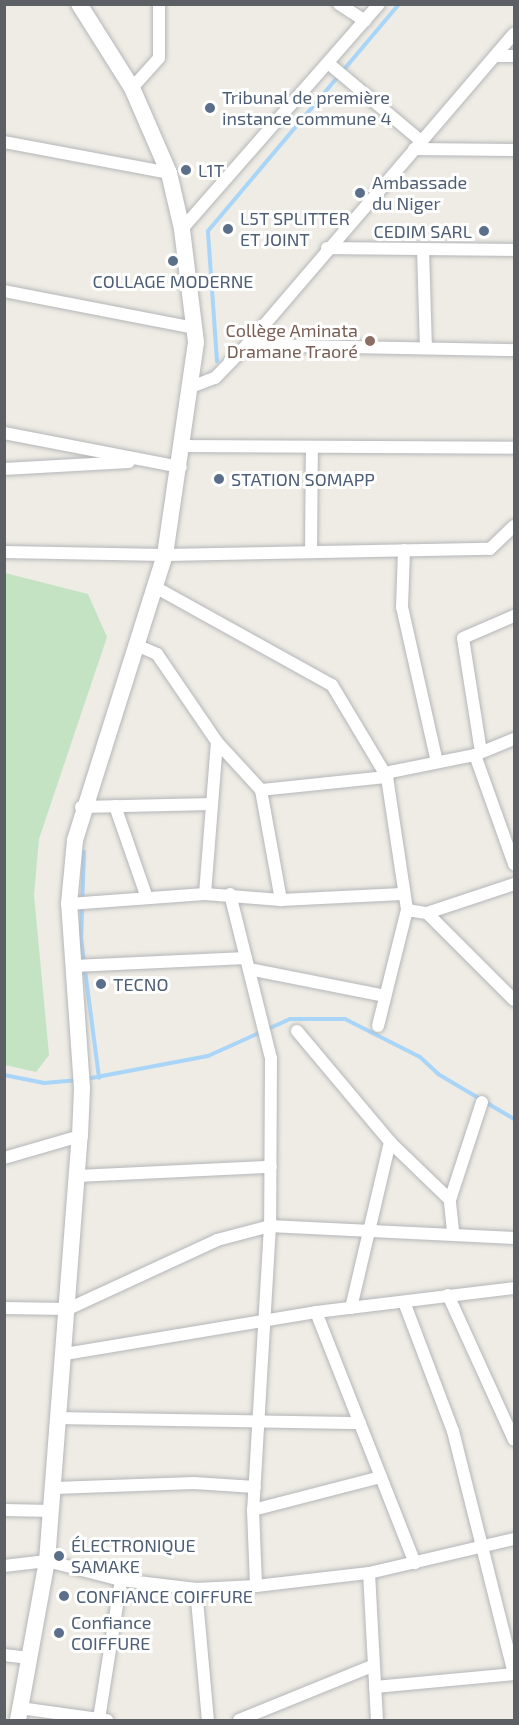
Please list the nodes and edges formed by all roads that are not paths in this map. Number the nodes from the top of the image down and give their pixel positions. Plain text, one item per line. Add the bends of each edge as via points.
1 (79, 4) edge
2 (159, 4) edge
3 (339, 4) edge
4 (379, 4) edge
5 (364, 21) junction
6 (514, 34) edge
7 (496, 56) junction
8 (514, 56) edge
9 (328, 63) junction
10 (132, 88) junction
11 (4, 142) edge
12 (417, 145) junction
13 (514, 150) edge
14 (169, 173) junction
15 (182, 229) junction
16 (327, 248) junction
17 (423, 249) junction
18 (514, 250) edge
19 (4, 291) edge
20 (194, 328) junction
21 (247, 345) junction
22 (426, 348) junction
23 (514, 350) edge
24 (191, 387) junction
25 (4, 433) edge
26 (185, 447) junction
27 (312, 447) junction
28 (514, 448) edge
29 (150, 462) junction
30 (181, 467) junction
31 (4, 469) edge
32 (514, 526) edge
33 (404, 550) junction
34 (4, 552) edge
35 (311, 552) junction
36 (165, 555) junction
37 (155, 587) junction
38 (514, 616) edge
39 (136, 645) junction
40 (514, 739) edge
41 (217, 742) junction
42 (478, 754) junction
43 (437, 762) junction
44 (386, 775) junction
45 (261, 790) junction
46 (212, 804) junction
47 (81, 807) junction
48 (115, 807) junction
49 (514, 864) edge
50 (514, 884) edge
51 (205, 894) junction
52 (231, 894) junction
53 (402, 894) junction
54 (147, 898) junction
55 (282, 900) junction
56 (69, 904) junction
57 (406, 910) junction
58 (426, 913) junction
59 (248, 963) junction
60 (74, 966) junction
61 (385, 996) junction
62 (514, 1000) edge
63 (378, 1026) dead end
64 (297, 1031) dead end
65 (482, 1102) dead end
66 (80, 1136) junction
67 (390, 1142) junction
68 (4, 1158) edge
69 (271, 1167) junction
70 (77, 1176) junction
71 (450, 1200) junction
72 (270, 1226) junction
73 (453, 1231) junction
74 (370, 1233) junction
75 (514, 1238) edge
76 (514, 1288) edge
77 (448, 1295) junction
78 (404, 1302) junction
79 (4, 1308) edge
80 (351, 1308) junction
81 (68, 1309) junction
82 (316, 1312) junction
83 (261, 1322) junction
84 (65, 1354) junction
85 (61, 1418) junction
86 (258, 1421) junction
87 (360, 1424) junction
88 (514, 1440) edge
89 (381, 1477) junction
90 (255, 1487) junction
91 (54, 1488) junction
92 (4, 1510) edge
93 (253, 1510) junction
94 (52, 1511) junction
95 (514, 1539) edge
96 (483, 1550) junction
97 (47, 1561) junction
98 (414, 1563) junction
99 (4, 1566) edge
100 (369, 1573) junction
101 (121, 1580) junction
102 (256, 1587) junction
103 (196, 1589) junction
104 (4, 1655) edge
105 (27, 1658) junction
106 (372, 1666) junction
107 (514, 1673) edge
108 (375, 1687) junction
109 (19, 1714) edge
110 (103, 1720) edge
111 (208, 1720) edge
112 (239, 1720) edge
113 (377, 1720) edge

1 - 10 main road
2 - 10 street via 159,58
3 - 5 street
4 - 5 street
5 - 9 street
6 - 7 street
7 - 8 street
7 - 12 street
9 - 12 street
9 - 15 street
10 - 14 main road
11 - 14 street
12 - 13 street
12 - 16 street
14 - 15 main road
15 - 20 main road
16 - 17 street
16 - 21 street
17 - 18 street
17 - 22 street
19 - 20 street
20 - 24 main road
21 - 22 street
21 - 24 street via 215,378
22 - 23 street
24 - 26 main road
25 - 29 street
26 - 27 street
26 - 30 main road
27 - 28 street
27 - 35 street
29 - 30 street
29 - 31 street
30 - 36 main road
32 - 33 street via 490,549
33 - 35 street
33 - 43 street via 402,607
34 - 36 street
35 - 36 street
36 - 37 main road
37 - 39 main road
37 - 44 street via 332,685
38 - 42 street via 464,638
39 - 41 street via 156,654
39 - 47 main road
40 - 42 street
41 - 45 street
41 - 46 street
42 - 43 street
42 - 49 street
43 - 44 street
44 - 45 street
44 - 53 street
45 - 55 street
46 - 48 street
46 - 51 street
47 - 48 street
47 - 56 main road
48 - 54 street
50 - 58 street
51 - 52 street
51 - 54 street
52 - 55 street
52 - 59 street
53 - 55 street
53 - 57 street
54 - 56 street
56 - 60 main road
57 - 58 street
57 - 61 street
58 - 62 street
59 - 60 street
59 - 61 street
59 - 69 street via 271,1058
60 - 66 main road via 82,1082
61 - 63 street
64 - 67 street
65 - 71 street
66 - 68 street
66 - 70 main road
67 - 71 street
67 - 74 street
69 - 70 street
69 - 72 street
70 - 81 main road
71 - 73 street
72 - 74 street
72 - 81 street via 217,1240
72 - 83 street
73 - 74 street
73 - 75 street
74 - 80 street
76 - 77 street
77 - 78 street
77 - 88 street
78 - 80 street
78 - 96 street via 453,1431
79 - 81 street
80 - 82 street
81 - 84 main road
82 - 83 street
82 - 87 street
83 - 84 street
83 - 86 street
84 - 85 main road
85 - 86 street
85 - 91 main road
86 - 87 street
86 - 90 street
87 - 89 street
89 - 93 street
89 - 98 street
90 - 91 street via 194,1483
90 - 93 street
91 - 94 main road
92 - 94 street
93 - 102 street
94 - 97 main road
95 - 96 street
96 - 98 street
96 - 107 street
97 - 99 street
97 - 101 street
97 - 105 main road
98 - 100 street
100 - 102 street
100 - 106 street
101 - 103 street
101 - 110 street
102 - 103 street
103 - 111 street
104 - 105 street
105 - 109 main road
106 - 108 street
106 - 112 street
107 - 108 street
108 - 113 street
109 - 110 street

